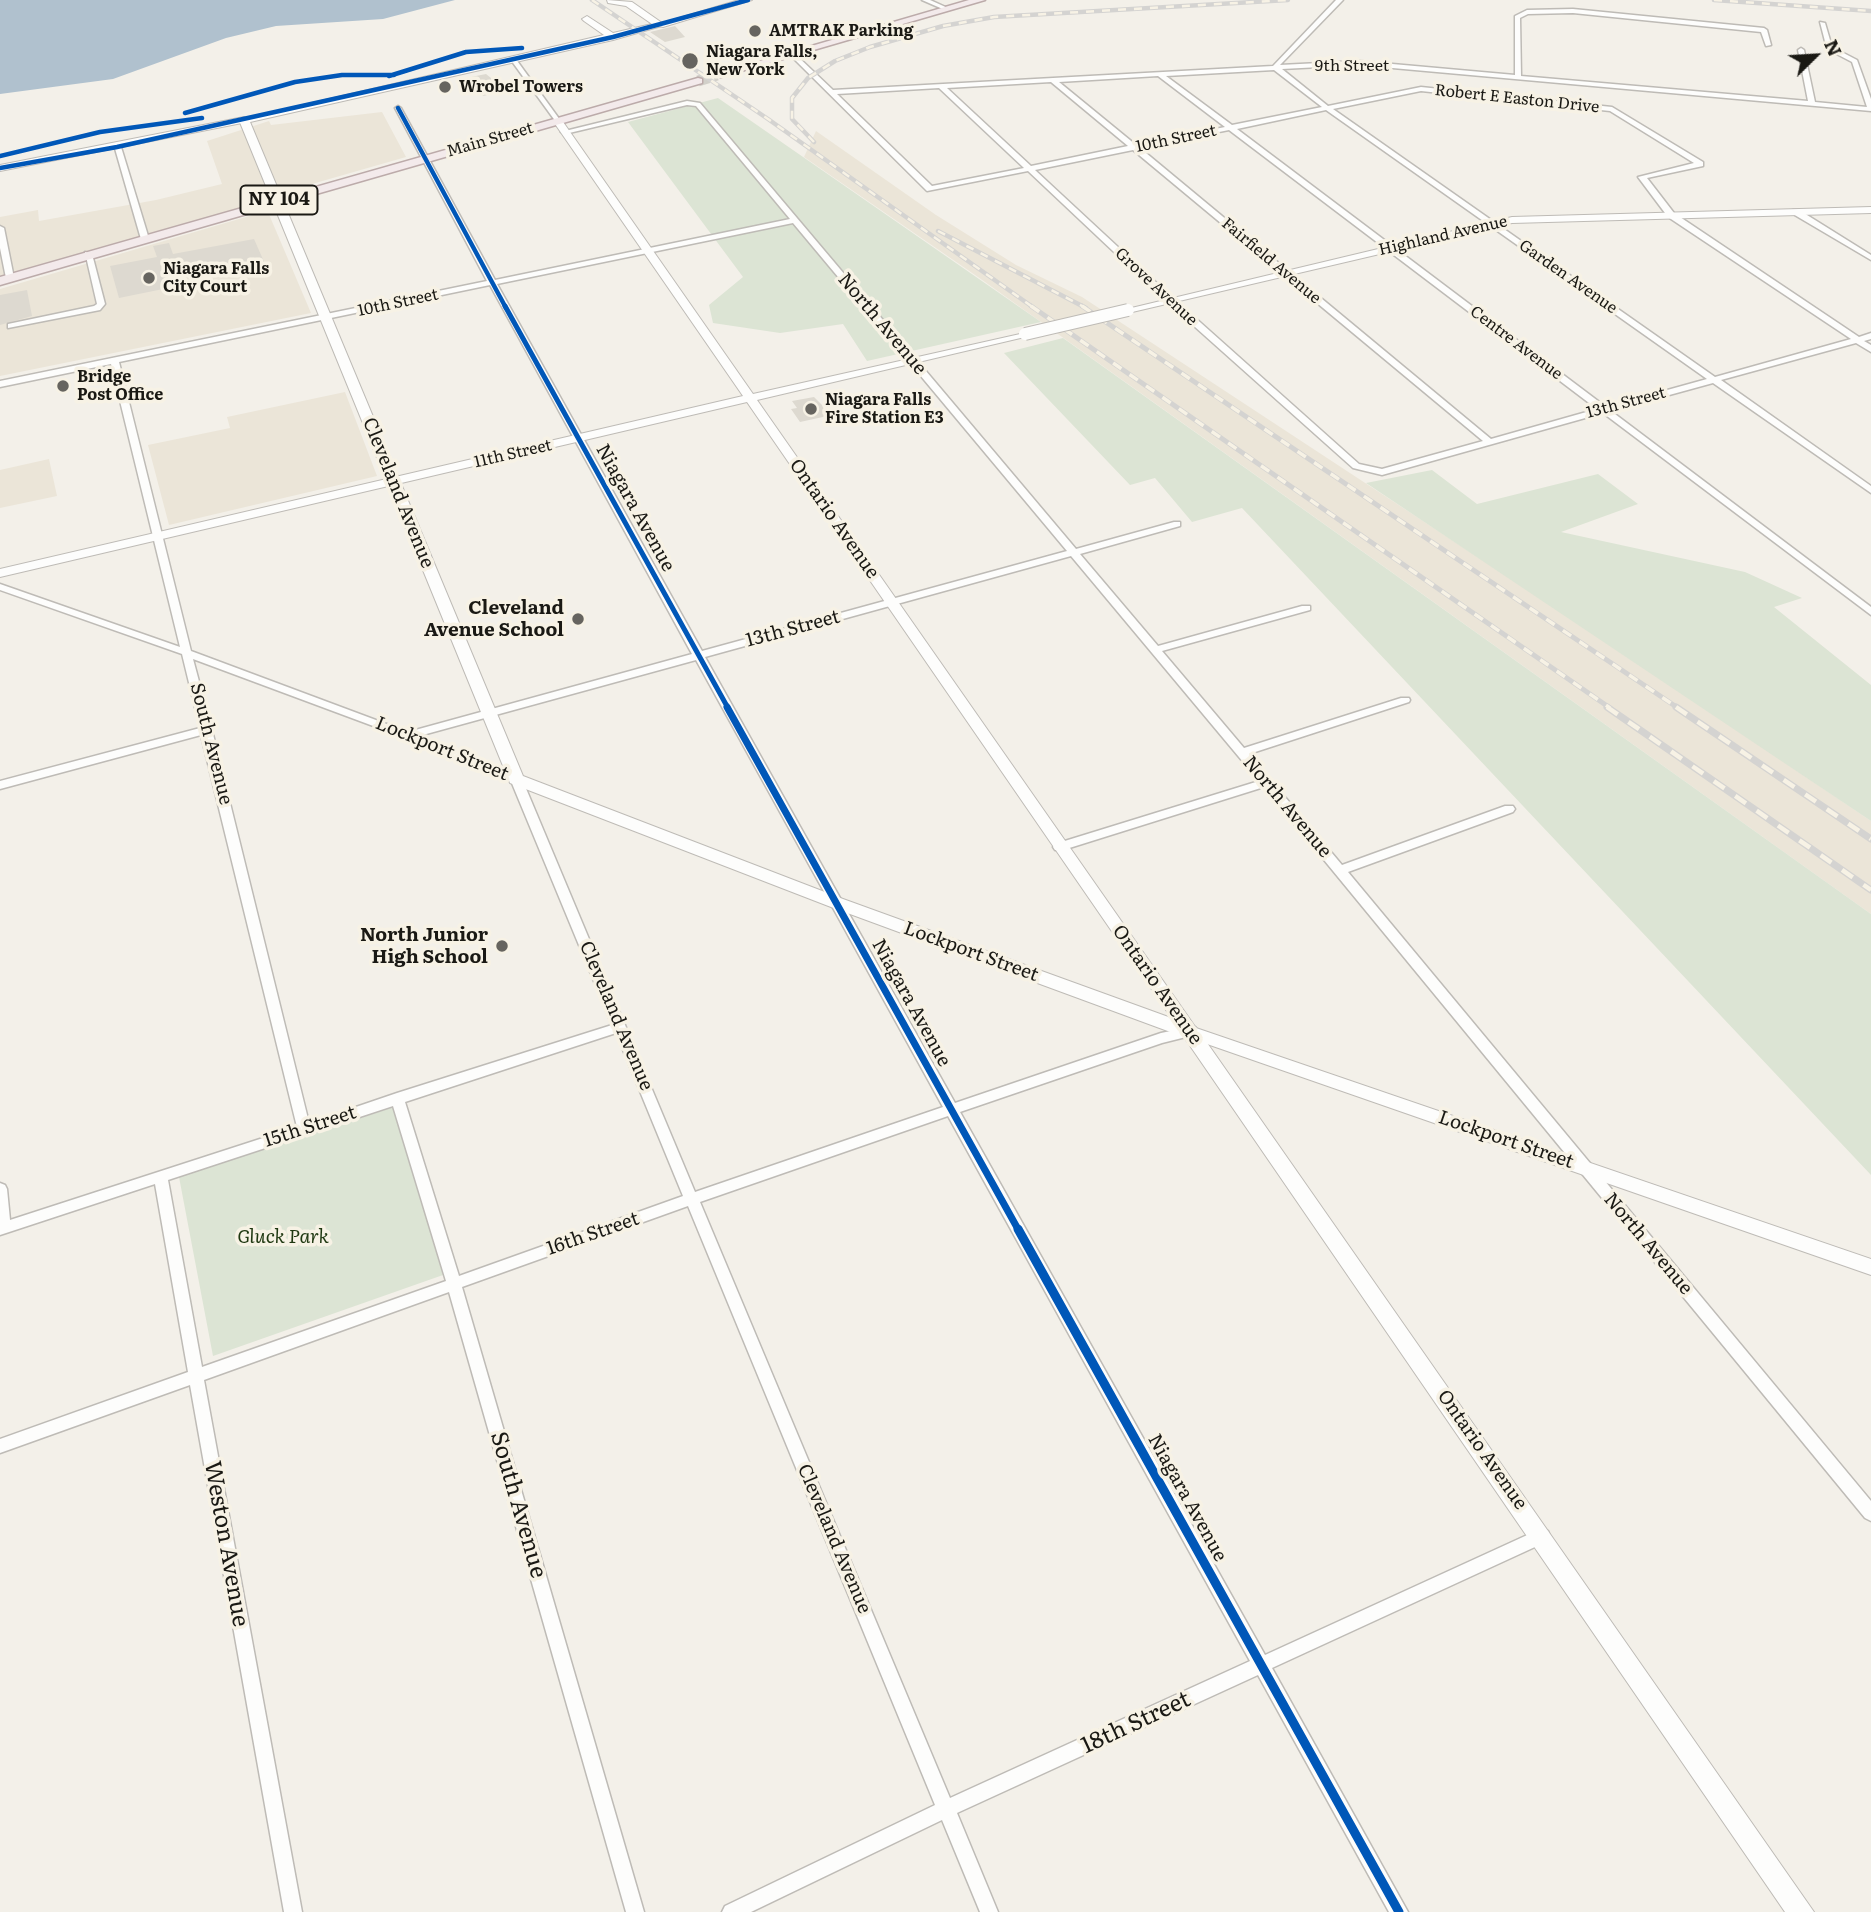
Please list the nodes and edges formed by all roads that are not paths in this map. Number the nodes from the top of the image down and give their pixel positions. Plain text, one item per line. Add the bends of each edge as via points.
1 (748, 0) edge
2 (925, 0) edge
3 (980, 0) edge
4 (1340, 0) edge
5 (617, 1) edge
6 (587, 3) dead end
7 (947, 9) junction
8 (1822, 23) dead end
9 (660, 25) junction
10 (613, 37) junction
11 (1768, 45) dead end
12 (1801, 50) dead end
13 (792, 54) junction
14 (513, 59) junction
15 (1275, 67) junction
16 (717, 75) tunnel mouth
17 (1161, 75) junction
18 (1518, 76) junction
19 (698, 81) tunnel mouth
20 (1054, 81) junction
21 (941, 86) junction
22 (1421, 89) joint
23 (832, 92) junction
24 (1812, 103) junction
25 (698, 104) joint
26 (398, 108) dead end
27 (1327, 108) junction
28 (1871, 109) edge
29 (244, 120) junction
30 (561, 126) junction
31 (1230, 128) junction
32 (117, 147) junction
33 (1134, 148) junction
34 (425, 158) junction
35 (0, 168) edge
36 (1030, 169) junction
37 (278, 201) junction
38 (1871, 210) edge
39 (1796, 212) junction
40 (1671, 215) junction
41 (795, 220) junction
42 (1492, 224) junction
43 (0, 228) edge
44 (145, 239) junction
45 (1389, 248) junction
46 (646, 251) junction
47 (88, 254) junction
48 (1871, 258) edge
49 (1286, 274) junction
50 (5, 280) edge
51 (491, 283) junction
52 (1170, 300) junction
53 (326, 318) junction
54 (11, 326) dead end
55 (1025, 334) joint
56 (1871, 336) edge
57 (1857, 340) junction
58 (1871, 348) edge
59 (114, 360) junction
60 (913, 360) junction
61 (1713, 379) junction
62 (0, 384) edge
63 (749, 398) junction
64 (1605, 409) junction
65 (578, 439) junction
66 (1488, 441) junction
67 (1382, 472) joint
68 (393, 481) junction
69 (1871, 490) edge
70 (1177, 524) dead end
71 (160, 536) junction
72 (1073, 552) junction
73 (0, 573) edge
74 (0, 587) edge
75 (891, 602) junction
76 (1306, 608) dead end
77 (1871, 612) edge
78 (1154, 650) junction
79 (188, 652) junction
80 (699, 655) junction
81 (1405, 700) dead end
82 (489, 712) junction
83 (207, 730) junction
84 (409, 735) junction
85 (1241, 753) junction
86 (516, 779) junction
87 (1265, 783) junction
88 (0, 785) edge
89 (1509, 809) dead end
90 (1059, 847) junction
91 (1340, 870) junction
92 (837, 903) junction
93 (620, 1027) junction
94 (1190, 1032) junction
95 (397, 1098) junction
96 (953, 1108) junction
97 (304, 1129) junction
98 (1584, 1166) junction
99 (160, 1176) junction
100 (0, 1189) edge
101 (692, 1199) junction
102 (2, 1228) edge
103 (1871, 1268) edge
104 (454, 1283) junction
105 (196, 1375) junction
106 (0, 1446) edge
107 (1871, 1513) edge
108 (1542, 1536) junction
109 (1261, 1665) junction
110 (947, 1809) junction
111 (293, 1912) edge
112 (635, 1912) edge
113 (731, 1912) edge
114 (989, 1912) edge
115 (1399, 1912) edge
116 (1801, 1912) edge

1 - 9 street
2 - 7 street
3 - 7 main road
4 - 15 street
5 - 9 main road
6 - 10 main road via 585,18
7 - 13 main road
8 - 28 street via 1829,48 1855,61
9 - 10 main road
10 - 14 main road
11 - 18 street via 1764,30 1527,12 1517,17
12 - 24 street
13 - 16 main road
13 - 23 street
14 - 29 main road
14 - 30 street, Ontario Avenue
15 - 17 street, 9th Street
15 - 18 street, 9th Street via 1359,63
15 - 27 street, Garden Avenue
17 - 20 street, 9th Street
17 - 31 street, Centre Avenue
18 - 24 street, 9th Street
19 - 30 main road, Main Street / NY 104
20 - 21 street, 9th Street
20 - 33 street, Fairfield Avenue
21 - 23 street, 9th Street
21 - 36 street, Grove Avenue
22 - 27 street, 10th Street
22 - 40 street, Robert E Easton Drive via 1612,109 1700,164 1642,177
23 - 36 street, 10th Street via 930,190
24 - 28 street, 9th Street
25 - 30 street
25 - 41 street, North Avenue
26 - 34 street, Niagara Avenue
27 - 31 street, 10th Street
27 - 42 street, Garden Avenue
29 - 32 street
29 - 37 main road, Cleveland Avenue
30 - 34 main road, Main Street / NY 104
30 - 46 street, Ontario Avenue
31 - 33 street, 10th Street
31 - 45 street, Centre Avenue
32 - 35 street
32 - 44 street
33 - 36 street, 10th Street
33 - 49 street, Fairfield Avenue
34 - 37 main road, Main Street / NY 104
34 - 51 street, Niagara Avenue
36 - 52 street, Grove Avenue
37 - 44 main road, Main Street / NY 104
37 - 53 main road, Cleveland Avenue
38 - 39 street, Highland Avenue
39 - 40 street, Highland Avenue
39 - 48 street
40 - 42 street, Highland Avenue
40 - 57 street
41 - 46 street, 10th Street
41 - 60 street, North Avenue
42 - 45 street, Highland Avenue
42 - 61 street, Garden Avenue
43 - 50 street
44 - 47 main road, Main Street / NY 104
45 - 49 street, Highland Avenue
45 - 64 street, Centre Avenue
46 - 51 street, 10th Street
46 - 63 street, Ontario Avenue
47 - 50 main road, Main Street / NY 104
47 - 54 street via 101,304 97,308
49 - 52 street, Highland Avenue
49 - 66 street, Fairfield Avenue
51 - 53 street, 10th Street
51 - 65 street, Niagara Avenue
52 - 55 street, Highland Avenue, bridge
52 - 67 street, Grove Avenue via 1356,466
53 - 59 street, 10th Street
53 - 68 main road, Cleveland Avenue
55 - 60 street, 11th Street
56 - 57 street, 13th Street
57 - 58 street
57 - 61 street, 13th Street
59 - 62 street, 10th Street
59 - 71 street, South Avenue
60 - 63 street, 11th Street
60 - 72 street, North Avenue
61 - 64 street, 13th Street
61 - 69 street, Garden Avenue
63 - 65 street, 11th Street
63 - 75 street, Ontario Avenue
64 - 66 street, 13th Street
64 - 77 street, Centre Avenue
65 - 68 street, 11th Street
65 - 80 street, Niagara Avenue
66 - 67 street, 13th Street
68 - 71 street, 11th Street
68 - 82 main road, Cleveland Avenue
70 - 72 street, 13th Street
71 - 73 street, 11th Street
71 - 79 street, South Avenue
72 - 75 street, 13th Street
72 - 78 street, North Avenue
74 - 79 street, Lockport Street
75 - 80 street, 13th Street
75 - 90 street, Ontario Avenue
76 - 78 street
78 - 85 street, North Avenue
79 - 83 street, South Avenue
79 - 84 street, Lockport Street
80 - 82 street, 13th Street
80 - 92 street, Niagara Avenue
81 - 85 street
82 - 84 street, 13th Street
82 - 86 main road, Cleveland Avenue
83 - 88 street
83 - 97 street, South Avenue
84 - 86 street, Lockport Street
85 - 87 street, North Avenue
86 - 92 main road, Lockport Street
86 - 93 street, Cleveland Avenue
87 - 90 street
87 - 91 street, North Avenue
89 - 91 street
90 - 94 street, Ontario Avenue
91 - 98 street, North Avenue
92 - 94 main road, Lockport Street
92 - 96 street, Niagara Avenue
93 - 95 street, 15th Street
93 - 101 street, Cleveland Avenue
94 - 96 street, 16th Street
94 - 98 street, Lockport Street
94 - 108 main road, Ontario Avenue
95 - 97 street, 15th Street
95 - 104 street, South Avenue
96 - 101 street, 16th Street
96 - 109 street, Niagara Avenue
97 - 99 street, 15th Street
98 - 103 street, Lockport Street
98 - 107 street, North Avenue
99 - 102 street, 15th Street
99 - 105 street, Weston Avenue
100 - 102 street
101 - 104 street, 16th Street
101 - 110 street, Cleveland Avenue
104 - 105 street, 16th Street
104 - 112 street, South Avenue
105 - 106 street, 16th Street
105 - 111 street, Weston Avenue
108 - 109 street, 18th Street
108 - 116 main road, Ontario Avenue
109 - 110 street, 18th Street
109 - 115 street, Niagara Avenue
110 - 113 street, 18th Street
110 - 114 street, Cleveland Avenue

